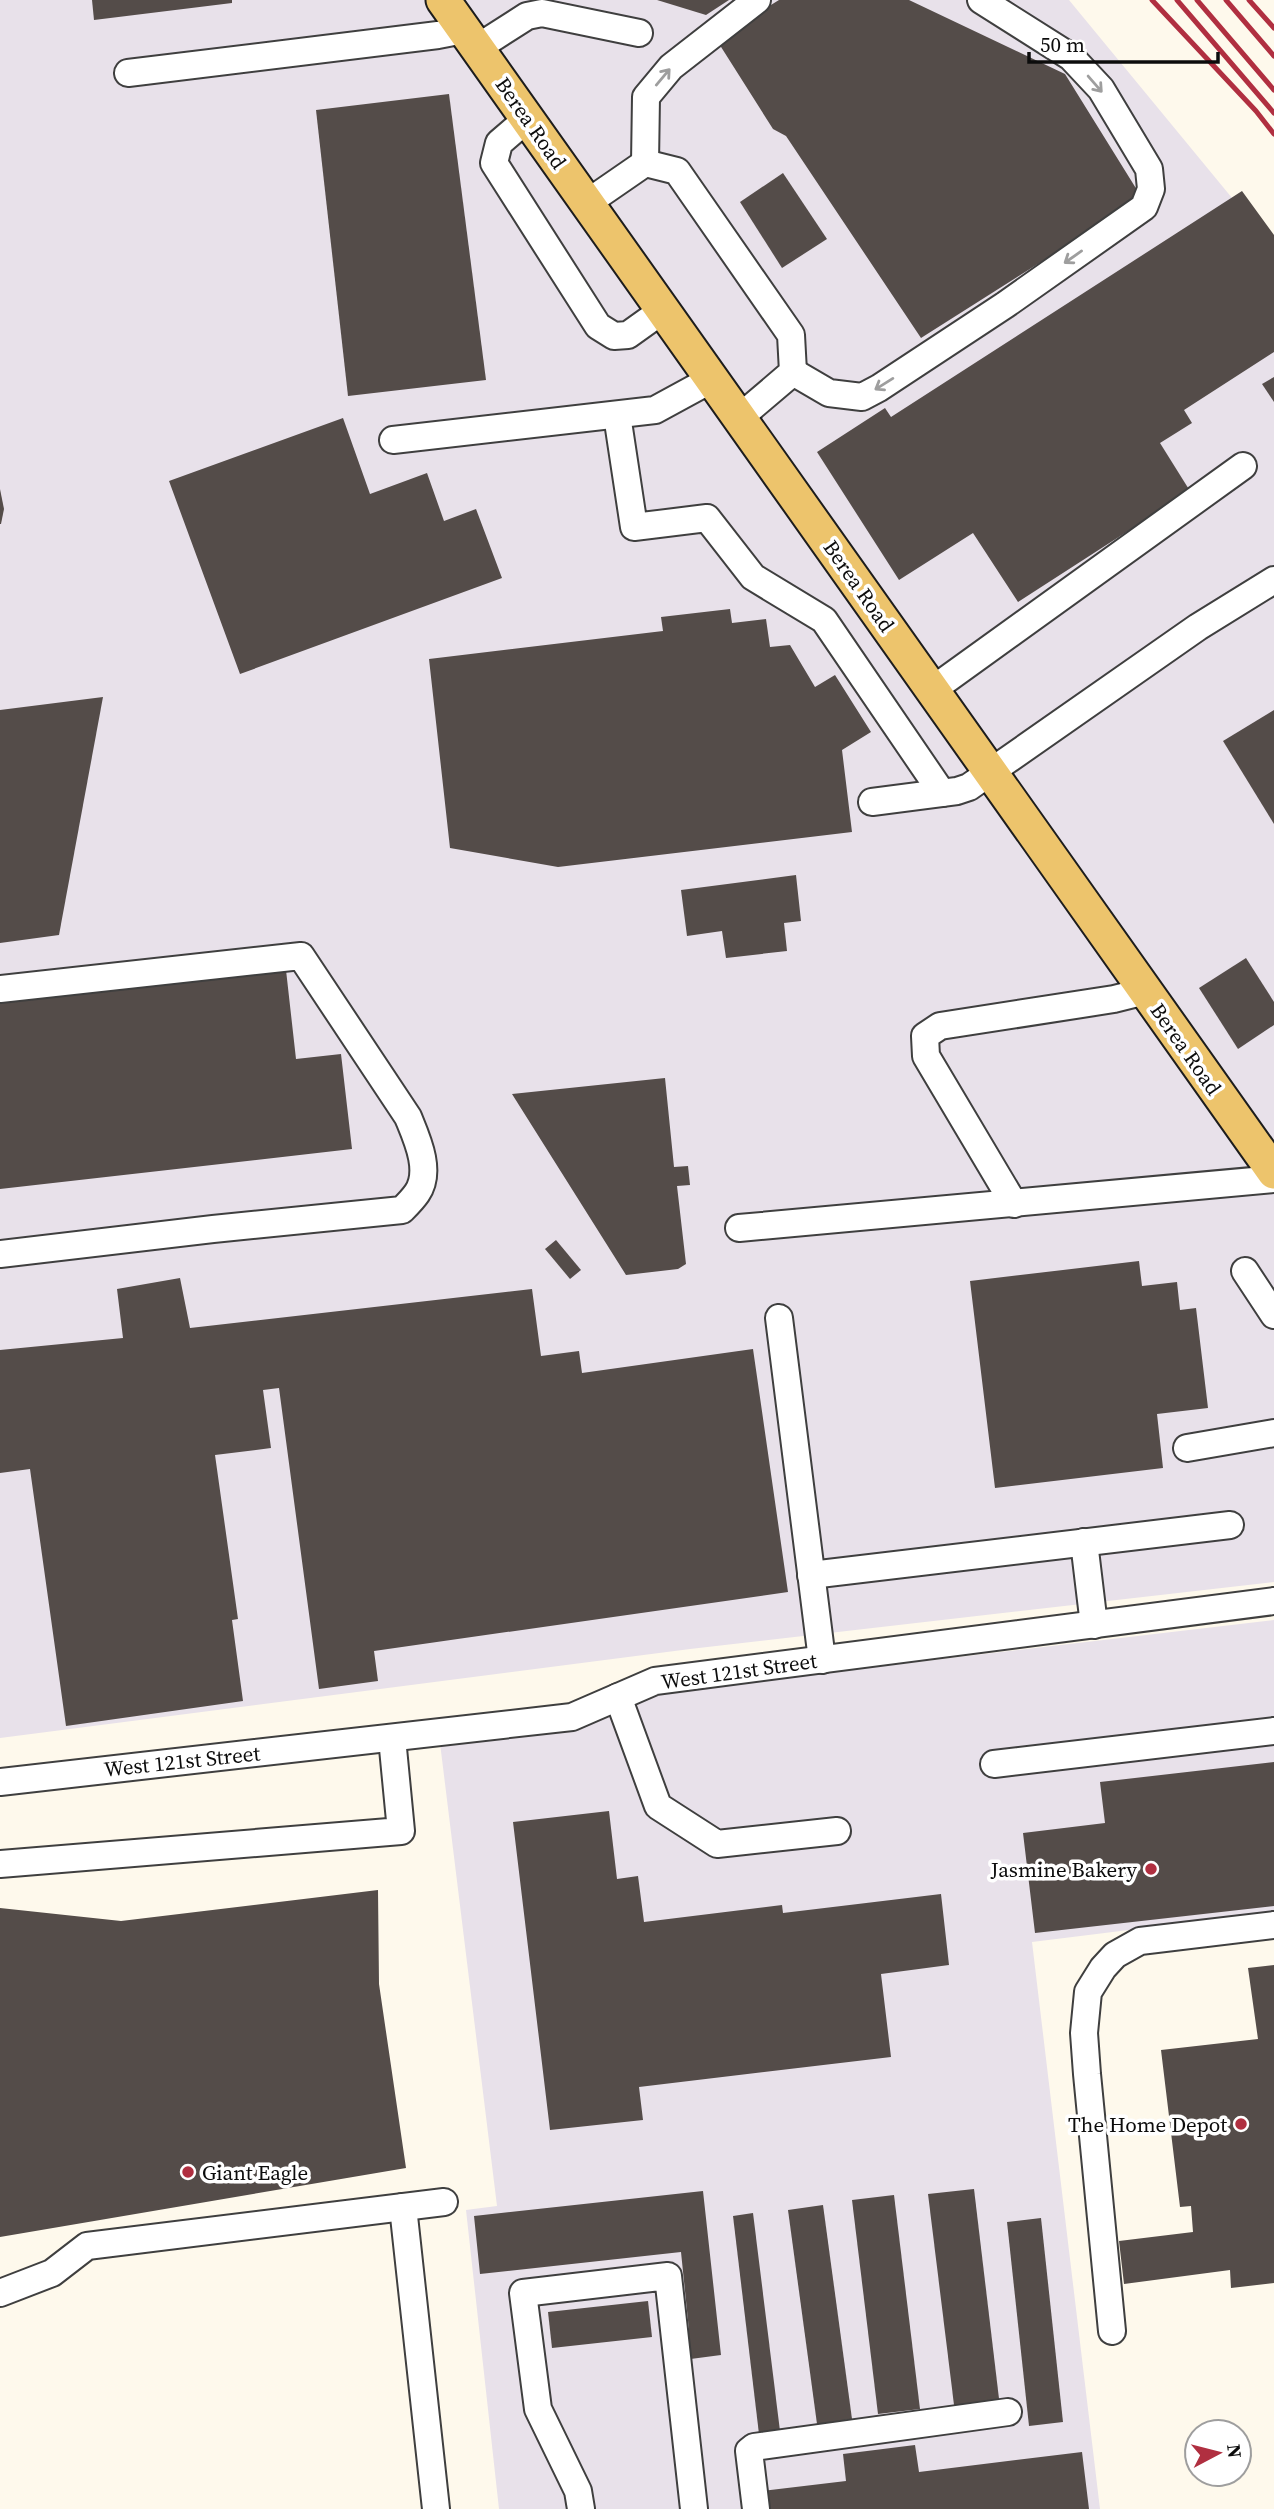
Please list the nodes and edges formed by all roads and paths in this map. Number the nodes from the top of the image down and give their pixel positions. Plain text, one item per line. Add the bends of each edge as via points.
1 (443, 0) edge
2 (757, 0) edge
3 (981, 0) edge
4 (639, 33) dead end
5 (471, 39) junction
6 (128, 73) dead end
7 (527, 119) junction
8 (645, 163) junction
9 (587, 203) junction
10 (663, 310) junction
11 (793, 372) junction
12 (712, 379) junction
13 (617, 415) junction
14 (739, 418) junction
15 (393, 440) dead end
16 (1243, 466) dead end
17 (1274, 580) edge
18 (932, 690) junction
19 (990, 772) junction
20 (942, 793) junction
21 (872, 802) dead end
22 (0, 989) edge
23 (1146, 991) junction
24 (1274, 1172) edge
25 (1274, 1179) edge
26 (1014, 1204) junction
27 (739, 1228) dead end
28 (0, 1254) edge
29 (1245, 1271) dead end
30 (1274, 1315) edge
31 (779, 1318) dead end
32 (1274, 1433) edge
33 (1187, 1448) dead end
34 (1230, 1525) dead end
35 (1084, 1542) junction
36 (811, 1575) junction
37 (1274, 1601) edge
38 (1094, 1625) junction
39 (822, 1660) junction
40 (618, 1697) junction
41 (1274, 1731) edge
42 (392, 1738) junction
43 (994, 1764) dead end
44 (0, 1782) edge
45 (838, 1831) dead end
46 (0, 1864) edge
47 (1274, 1925) edge
48 (444, 2202) dead end
49 (403, 2207) junction
50 (0, 2293) edge
51 (1112, 2331) dead end
52 (1008, 2412) dead end
53 (436, 2509) edge
54 (581, 2509) edge
55 (694, 2509) edge
56 (756, 2509) edge

1 - 5 main road, Berea Road
8 -> 2 street via 646,97 671,67
3 -> 11 street via 1071,57 1101,89 1149,169 1151,189 1144,207 1005,305 862,397 829,393
4 - 5 street via 542,13
5 - 6 street via 425,37
5 - 7 main road, Berea Road
7 - 9 main road, Berea Road
7 - 10 street via 499,143 494,163 598,326 614,336 628,335
8 - 9 street
8 - 11 street via 677,171 792,335
9 - 10 main road, Berea Road
10 - 12 main road, Berea Road
11 - 14 street
12 - 13 street via 655,410
12 - 14 main road, Berea Road
13 - 15 street
13 - 20 street via 634,527 707,518 753,577 824,620
14 - 18 main road, Berea Road
16 - 18 street
17 - 19 street via 1198,627
18 - 19 main road, Berea Road
19 - 20 street via 969,787
19 - 23 main road, Berea Road
20 - 21 street
22 - 28 street via 300,956 408,1117 424,1170 419,1191 402,1210
23 - 24 main road, Berea Road
23 - 26 street via 940,1026 925,1036 926,1056
25 - 26 street
26 - 27 street
29 - 30 street
31 - 36 street
32 - 33 street
34 - 35 street
35 - 36 street
35 - 38 street
36 - 39 street
37 - 38 street, West 121st Street
38 - 39 street, West 121st Street
39 - 40 street, West 121st Street via 655,1681
40 - 42 street, West 121st Street via 572,1717
40 - 45 street via 657,1806 717,1844
41 - 43 street
42 - 44 street, West 121st Street
42 - 46 street via 401,1831
47 - 51 street via 1140,1941 1115,1955 1088,1993 1085,2047
48 - 49 street
49 - 50 street via 87,2246 52,2273
49 - 53 street
52 - 56 street via 754,2446 749,2452
54 - 55 street via 578,2491 538,2409 523,2293 668,2276

